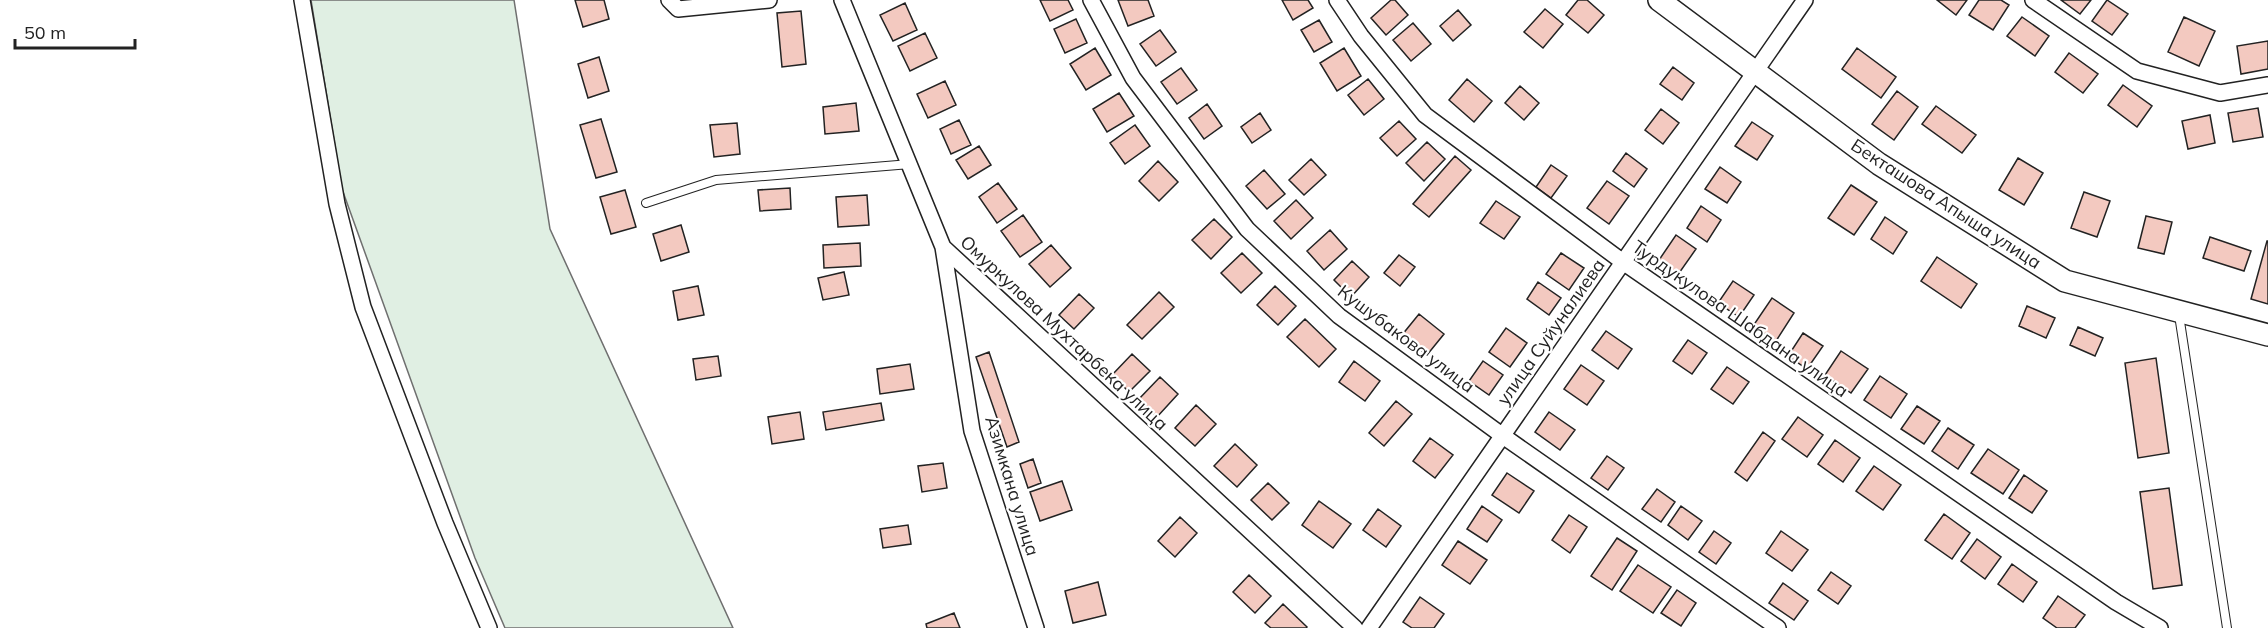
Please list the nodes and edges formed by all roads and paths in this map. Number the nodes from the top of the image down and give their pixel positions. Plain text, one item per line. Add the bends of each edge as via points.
1 (302, 0) edge
2 (669, 0) edge
3 (769, 0) edge
4 (842, 0) edge
5 (1091, 0) edge
6 (1337, 0) edge
7 (1659, 0) edge
8 (1805, 0) edge
9 (2033, 0) edge
10 (1755, 72) junction
11 (2268, 85) edge
12 (911, 164) junction
13 (646, 203) dead end
14 (943, 247) junction
15 (1623, 262) junction
16 (2179, 312) junction
17 (2268, 335) edge
18 (1503, 436) junction
19 (489, 628) edge
20 (1036, 628) edge
21 (1355, 628) edge
22 (1369, 628) edge
23 (1778, 628) edge
24 (2160, 628) edge
25 (2228, 628) edge

1 - 19 street via 337,204 363,307
2 - 3 street via 678,9
4 - 12 street, Омуркулова Мухтарбека улица
5 - 18 street, Кушубакова улица via 1133,78 1247,229 1339,316
6 - 15 street, Турдукулова Шабдана улица via 1425,115
7 - 10 street, Бекташова Апыша улица
8 - 10 street, улица Суйуналиева
9 - 11 street via 2137,71 2220,93
10 - 15 street, улица Суйуналиева
10 - 16 street, Бекташова Апыша улица via 1879,164 2065,281
12 - 13 lane via 716,180
12 - 14 street, Омуркулова Мухтарбека улица
14 - 20 street, Азимкана улица via 972,431
14 - 21 street, Омуркулова Мухтарбека улица
15 - 18 street, улица Суйуналиева
15 - 24 street, Турдукулова Шабдана улица via 2116,602
16 - 17 street, Бекташова Апыша улица
16 - 25 lane
18 - 22 street, улица Суйуналиева
18 - 23 street, Кушубакова улица

